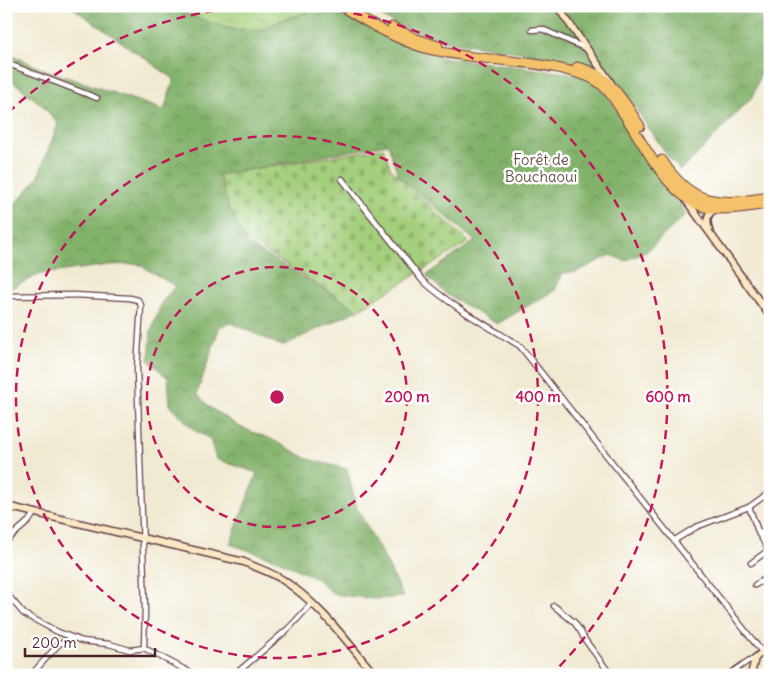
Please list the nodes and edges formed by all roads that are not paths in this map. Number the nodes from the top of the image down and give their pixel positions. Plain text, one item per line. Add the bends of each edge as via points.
1 (341, 6) edge
2 (352, 6) edge
3 (557, 6) edge
4 (532, 30) dead end
5 (588, 49) junction
6 (6, 63) edge
7 (615, 89) junction
8 (97, 98) dead end
9 (342, 178) dead end
10 (683, 197) junction
11 (770, 197) edge
12 (770, 204) edge
13 (715, 209) junction
14 (713, 237) junction
15 (7, 296) edge
16 (770, 316) edge
17 (770, 492) edge
18 (6, 506) edge
19 (749, 507) junction
20 (34, 512) junction
21 (770, 528) edge
22 (759, 534) junction
23 (144, 539) junction
24 (675, 540) junction
25 (6, 541) edge
26 (769, 551) edge
27 (752, 563) dead end
28 (770, 576) edge
29 (756, 585) dead end
30 (6, 593) edge
31 (312, 603) junction
32 (554, 606) dead end
33 (75, 638) junction
34 (770, 646) edge
35 (144, 648) junction
36 (762, 652) junction
37 (755, 658) junction
38 (770, 662) edge
39 (240, 673) edge
40 (31, 675) edge
41 (195, 675) edge
42 (234, 675) edge
43 (375, 675) edge
44 (611, 675) edge
45 (728, 675) edge
46 (751, 675) edge

1 - 10 highway via 405,40 432,50 537,64 594,79 614,99 665,176
2 - 7 highway via 430,43 581,68 600,76
3 - 5 main road
4 - 5 street via 542,29
5 - 7 main road
6 - 8 street
7 - 11 highway via 665,166 682,186 706,199 726,202
9 - 24 street via 422,280 520,346
10 - 13 highway via 699,206
10 - 14 main road
12 - 13 highway
13 - 14 main road via 709,213 707,221
14 - 16 main road
15 - 23 street via 130,298 138,300 141,305 138,369
17 - 19 street
18 - 20 main road
19 - 22 street
19 - 24 street via 696,527
20 - 23 main road
20 - 25 street via 29,521
21 - 22 street
22 - 26 street
23 - 31 main road via 244,562 282,579
23 - 35 street
24 - 36 street
26 - 27 street
28 - 29 street
30 - 33 street via 24,614
31 - 39 street
31 - 43 main road
32 - 44 street via 574,622
33 - 35 street via 130,650
33 - 40 street via 60,644
34 - 36 main road
35 - 41 street
36 - 37 main road
36 - 38 street
37 - 45 street
37 - 46 main road
39 - 42 street

